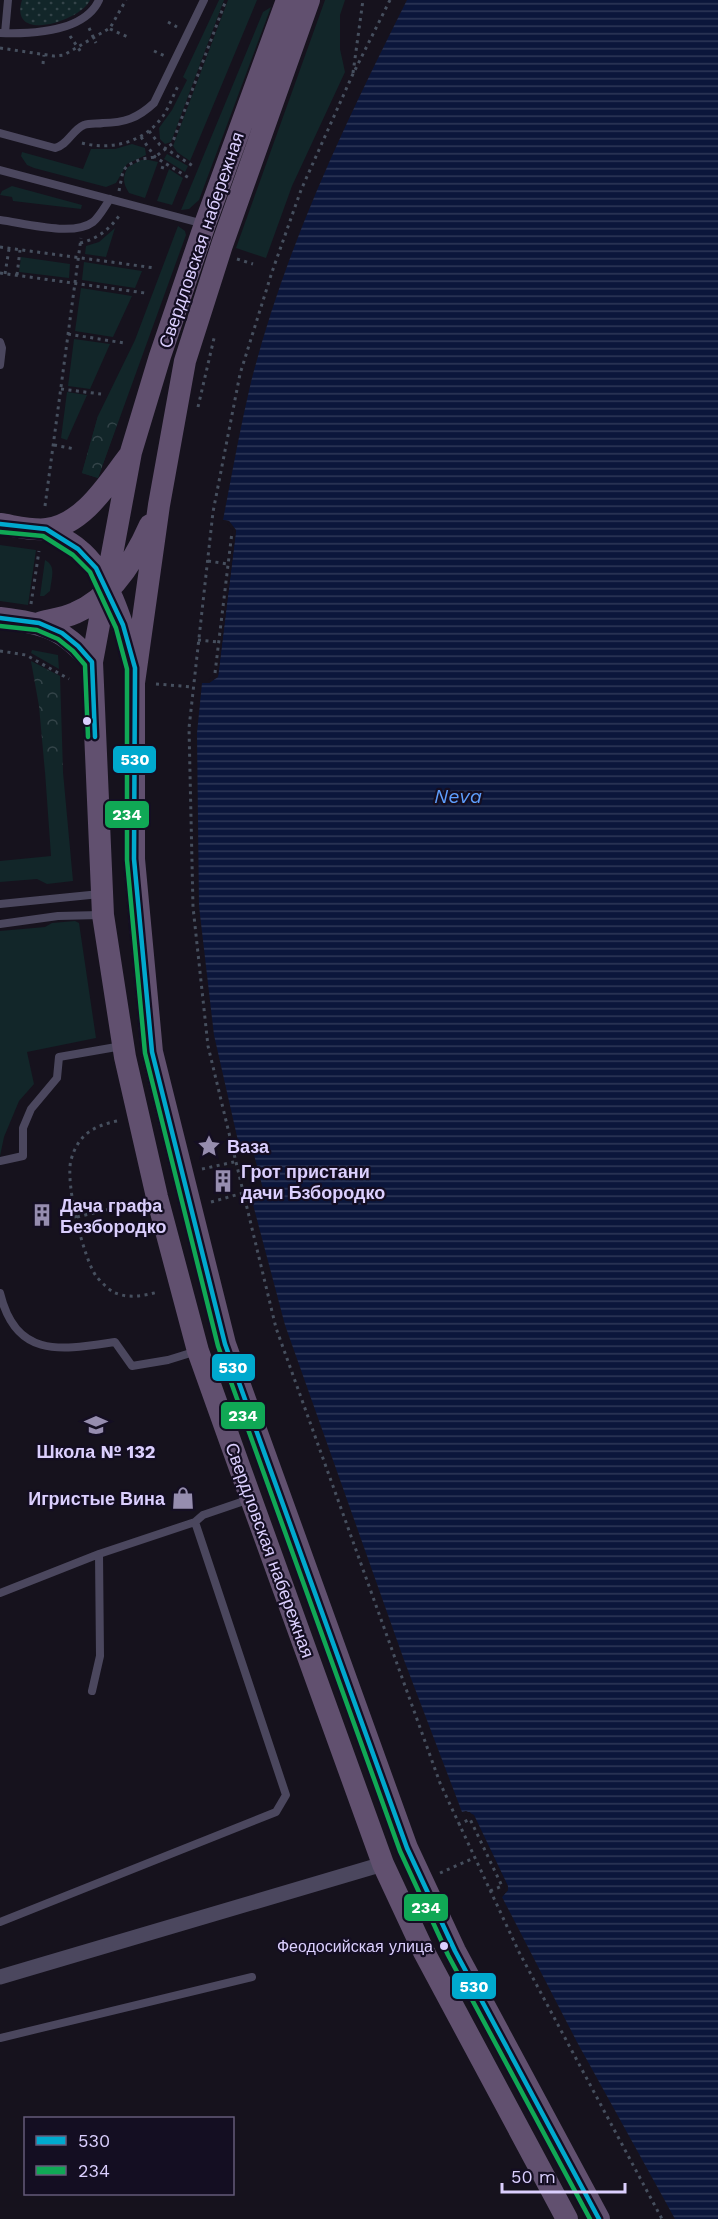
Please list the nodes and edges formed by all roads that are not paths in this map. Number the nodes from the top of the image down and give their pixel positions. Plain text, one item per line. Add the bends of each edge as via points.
1 (8, 0) edge
2 (99, 0) edge
3 (204, 0) edge
4 (287, 0) edge
5 (309, 0) edge
6 (2, 33) edge
7 (0, 133) edge
8 (0, 170) edge
9 (110, 199) junction
10 (0, 220) edge
11 (205, 224) junction
12 (0, 342) edge
13 (0, 365) edge
14 (131, 452) junction
15 (159, 505) junction
16 (0, 524) edge
17 (46, 530) junction
18 (107, 590) junction
19 (35, 614) junction
20 (0, 618) edge
21 (92, 662) junction
22 (135, 668) junction
23 (0, 904) edge
24 (102, 905) junction
25 (0, 924) edge
26 (123, 1045) junction
27 (0, 1161) edge
28 (0, 1293) edge
29 (198, 1350) junction
30 (251, 1499) junction
31 (195, 1522) junction
32 (99, 1554) junction
33 (0, 1593) edge
34 (92, 1691) dead end
35 (383, 1864) junction
36 (0, 1922) edge
37 (0, 1977) edge
38 (252, 1977) dead end
39 (0, 2038) edge
40 (567, 2219) edge
41 (599, 2219) edge

1 - 6 lane
2 - 6 lane via 96,7 65,27 50,32
3 - 7 lane via 154,104 144,113 119,123 84,125 55,148
4 - 11 main road, Свердловская набережная
5 - 15 main road, Свердловская набережная via 185,361
8 - 9 lane
9 - 10 lane via 95,220 83,228
9 - 11 lane
11 - 14 main road, Свердловская набережная
12 - 13 lane
14 - 17 main road via 86,510
14 - 18 main road, Свердловская набережная
15 - 18 main road, Свердловская набережная via 141,545
15 - 22 main road, Свердловская набережная
16 - 17 main road
17 - 18 main road via 78,549 96,568
18 - 19 main road via 75,613
18 - 21 main road, Свердловская набережная
18 - 22 main road, Свердловская набережная via 123,625
19 - 20 main road
19 - 21 main road via 78,646
21 - 24 main road, Свердловская набережная
22 - 41 main road, Свердловская набережная via 134,860 152,1052 225,1344 406,1848 455,1950
23 - 24 lane via 81,894
24 - 25 lane
24 - 26 main road, Свердловская набережная
26 - 27 lane via 58,1057 57,1078 31,1109 23,1128 23,1156
26 - 29 main road, Свердловская набережная via 157,1197
28 - 29 lane via 13,1324 27,1340 56,1349 115,1342 132,1366
29 - 30 main road, Свердловская набережная
30 - 31 lane via 202,1515
30 - 35 main road, Свердловская набережная
31 - 32 lane
31 - 36 lane via 286,1795 276,1812
32 - 33 lane
32 - 34 lane via 100,1656
35 - 37 street
35 - 40 main road, Свердловская набережная via 424,1952
38 - 39 lane

